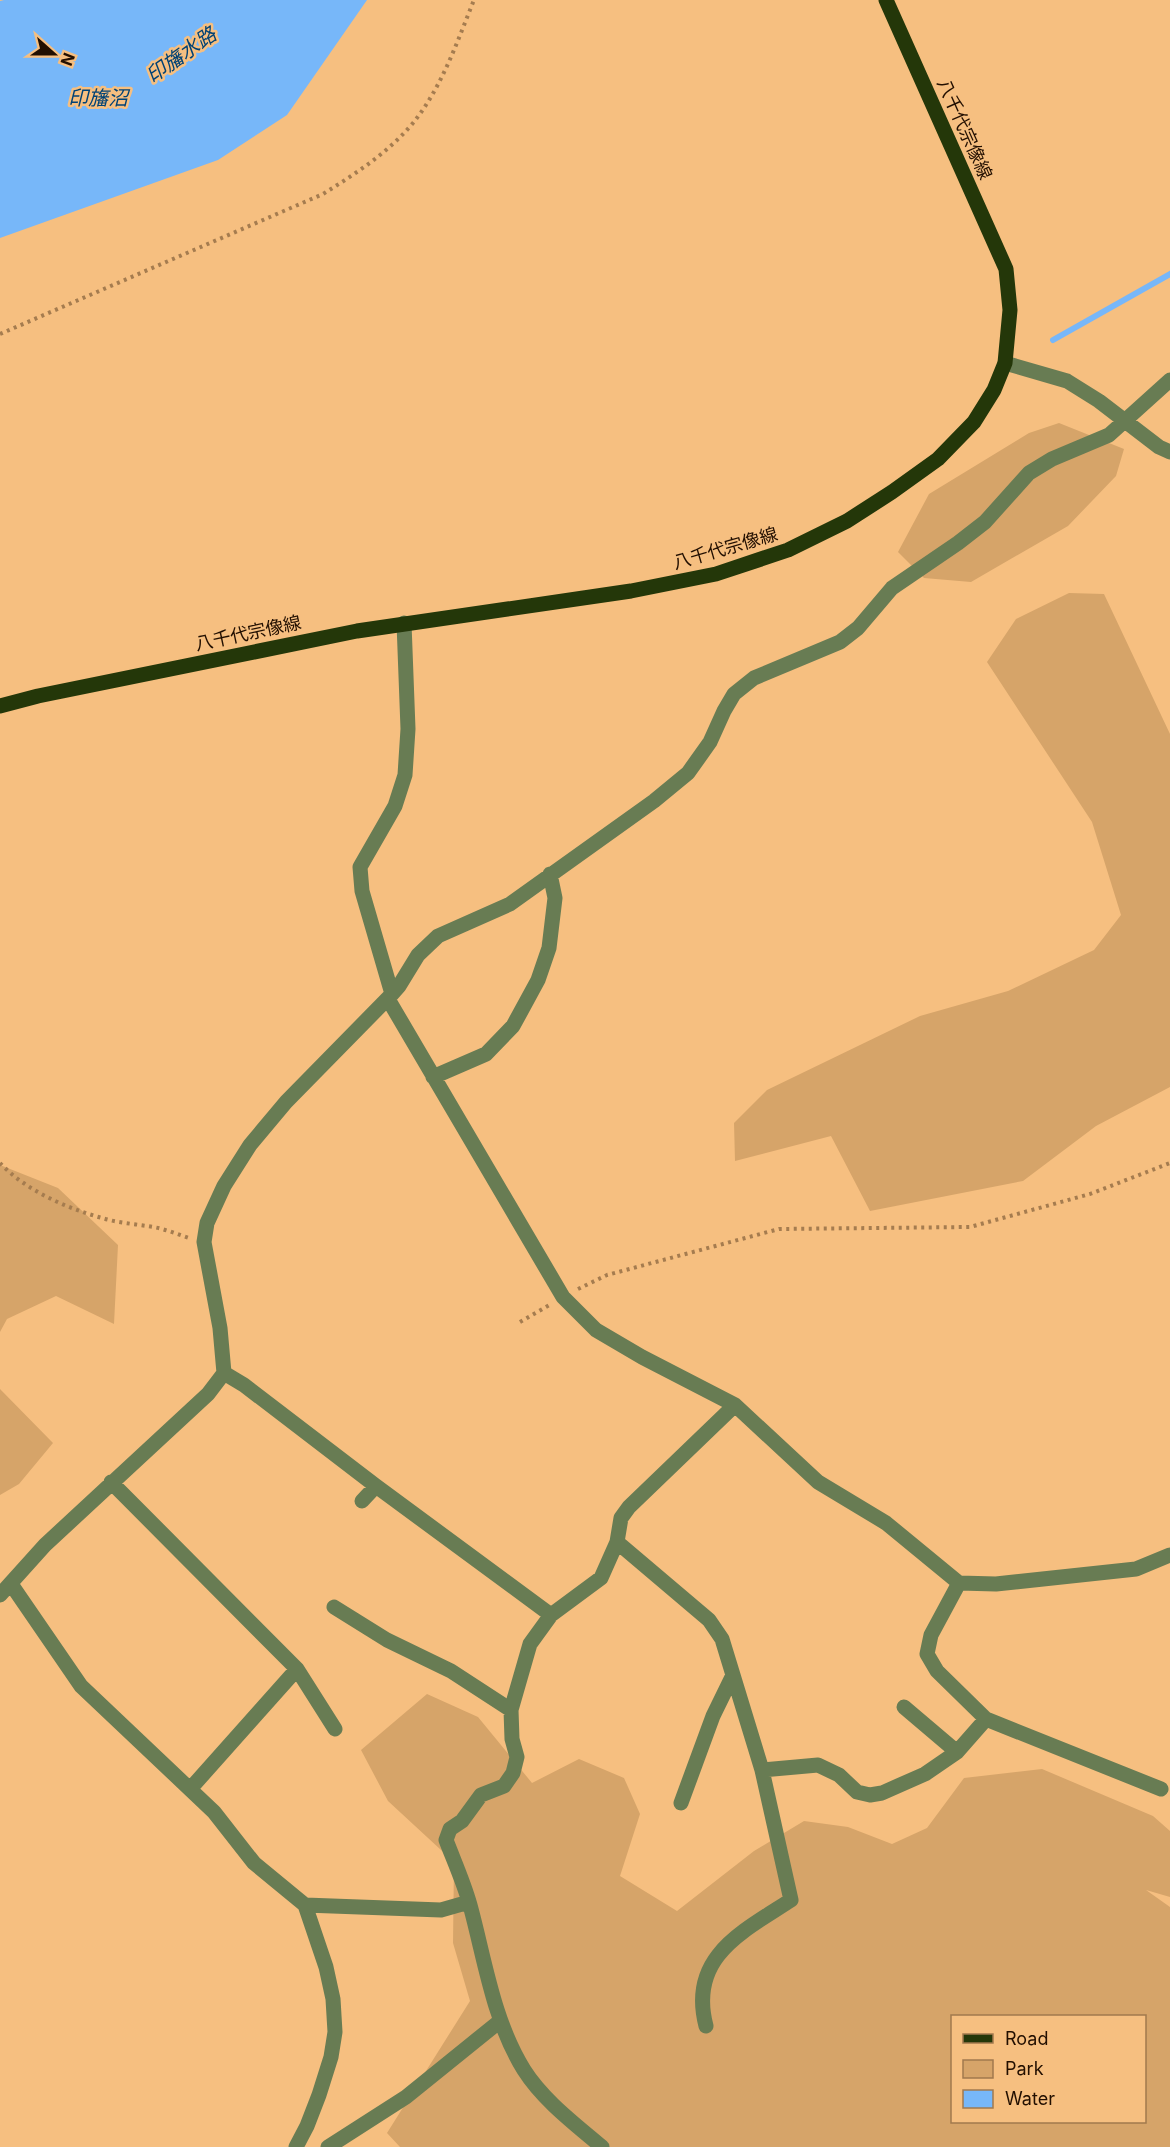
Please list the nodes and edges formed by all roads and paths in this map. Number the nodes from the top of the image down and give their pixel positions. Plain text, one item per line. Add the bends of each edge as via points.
1 (474, 0) edge
2 (886, 0) edge
3 (0, 334) edge
4 (1005, 363) junction
5 (1170, 380) edge
6 (1124, 422) junction
7 (1170, 452) edge
8 (404, 623) junction
9 (0, 706) edge
10 (550, 874) junction
11 (390, 997) junction
12 (433, 1077) junction
13 (0, 1163) edge
14 (1170, 1163) edge
15 (204, 1242) junction
16 (563, 1297) junction
17 (520, 1322) dead end
18 (224, 1373) junction
19 (735, 1405) junction
20 (111, 1482) junction
21 (376, 1486) junction
22 (362, 1501) dead end
23 (617, 1542) junction
24 (1170, 1555) edge
25 (959, 1583) junction
26 (5, 1589) edge
27 (334, 1607) dead end
28 (551, 1615) junction
29 (297, 1669) junction
30 (734, 1675) junction
31 (904, 1707) dead end
32 (511, 1710) junction
33 (986, 1719) junction
34 (335, 1729) dead end
35 (957, 1752) junction
36 (762, 1770) junction
37 (191, 1788) junction
38 (1161, 1789) dead end
39 (681, 1803) dead end
40 (469, 1902) junction
41 (305, 1905) junction
42 (500, 2021) junction
43 (706, 2026) dead end
44 (296, 2147) edge
45 (328, 2147) edge
46 (602, 2147) edge

1 - 3 path via 440,82 412,123 361,169 323,194
2 - 4 main road, 八千代宗像線 via 1006,269 1010,310
4 - 6 street via 1067,381
4 - 8 main road, 八千代宗像線 via 974,422 938,459 847,521 788,550 716,574 631,591
5 - 6 street
6 - 7 street
6 - 10 street via 1109,435 1029,473 985,522 891,588 858,628 840,642 754,678 734,694 710,742 688,773
8 - 9 main road, 八千代宗像線
8 - 11 street via 408,729 405,775 395,806 360,867 362,891 389,979
10 - 11 street via 510,904 438,936 418,955
10 - 12 street via 555,898 549,948 538,980 513,1026 486,1054
11 - 12 street
11 - 15 street via 286,1102 250,1145 224,1186 207,1223
12 - 16 street
13 - 15 path via 28,1185 68,1206 104,1219 156,1227
14 - 16 path via 1090,1194 970,1227 778,1229 607,1275
15 - 18 street
16 - 17 path
16 - 19 street via 596,1330
18 - 20 street via 208,1394
18 - 21 street
19 - 23 street via 629,1507 621,1518
19 - 25 street via 818,1482 886,1523
20 - 26 street
20 - 29 street
21 - 22 street
21 - 28 street
23 - 28 street via 601,1578
23 - 30 street via 709,1620 723,1639
24 - 25 street via 1136,1569 996,1584
25 - 33 street via 931,1635 927,1654 937,1671
26 - 37 street via 81,1686
27 - 32 street via 387,1640 452,1671
28 - 32 street via 531,1644
29 - 34 street
29 - 37 street
30 - 36 street
30 - 39 street via 713,1716
31 - 35 street
32 - 40 street via 517,1757 513,1773 504,1786 481,1795 447,1834
33 - 35 street
33 - 38 street
35 - 36 street via 925,1774 870,1796 857,1792 839,1775 818,1765
36 - 43 street via 791,1900 739,1934 714,1959 704,1980 702,2009
37 - 41 street via 254,1863
40 - 41 street via 441,1910
40 - 42 street
41 - 44 street via 326,1967 335,2032 319,2095
42 - 45 street via 406,2097
42 - 46 street via 524,2071 542,2093

